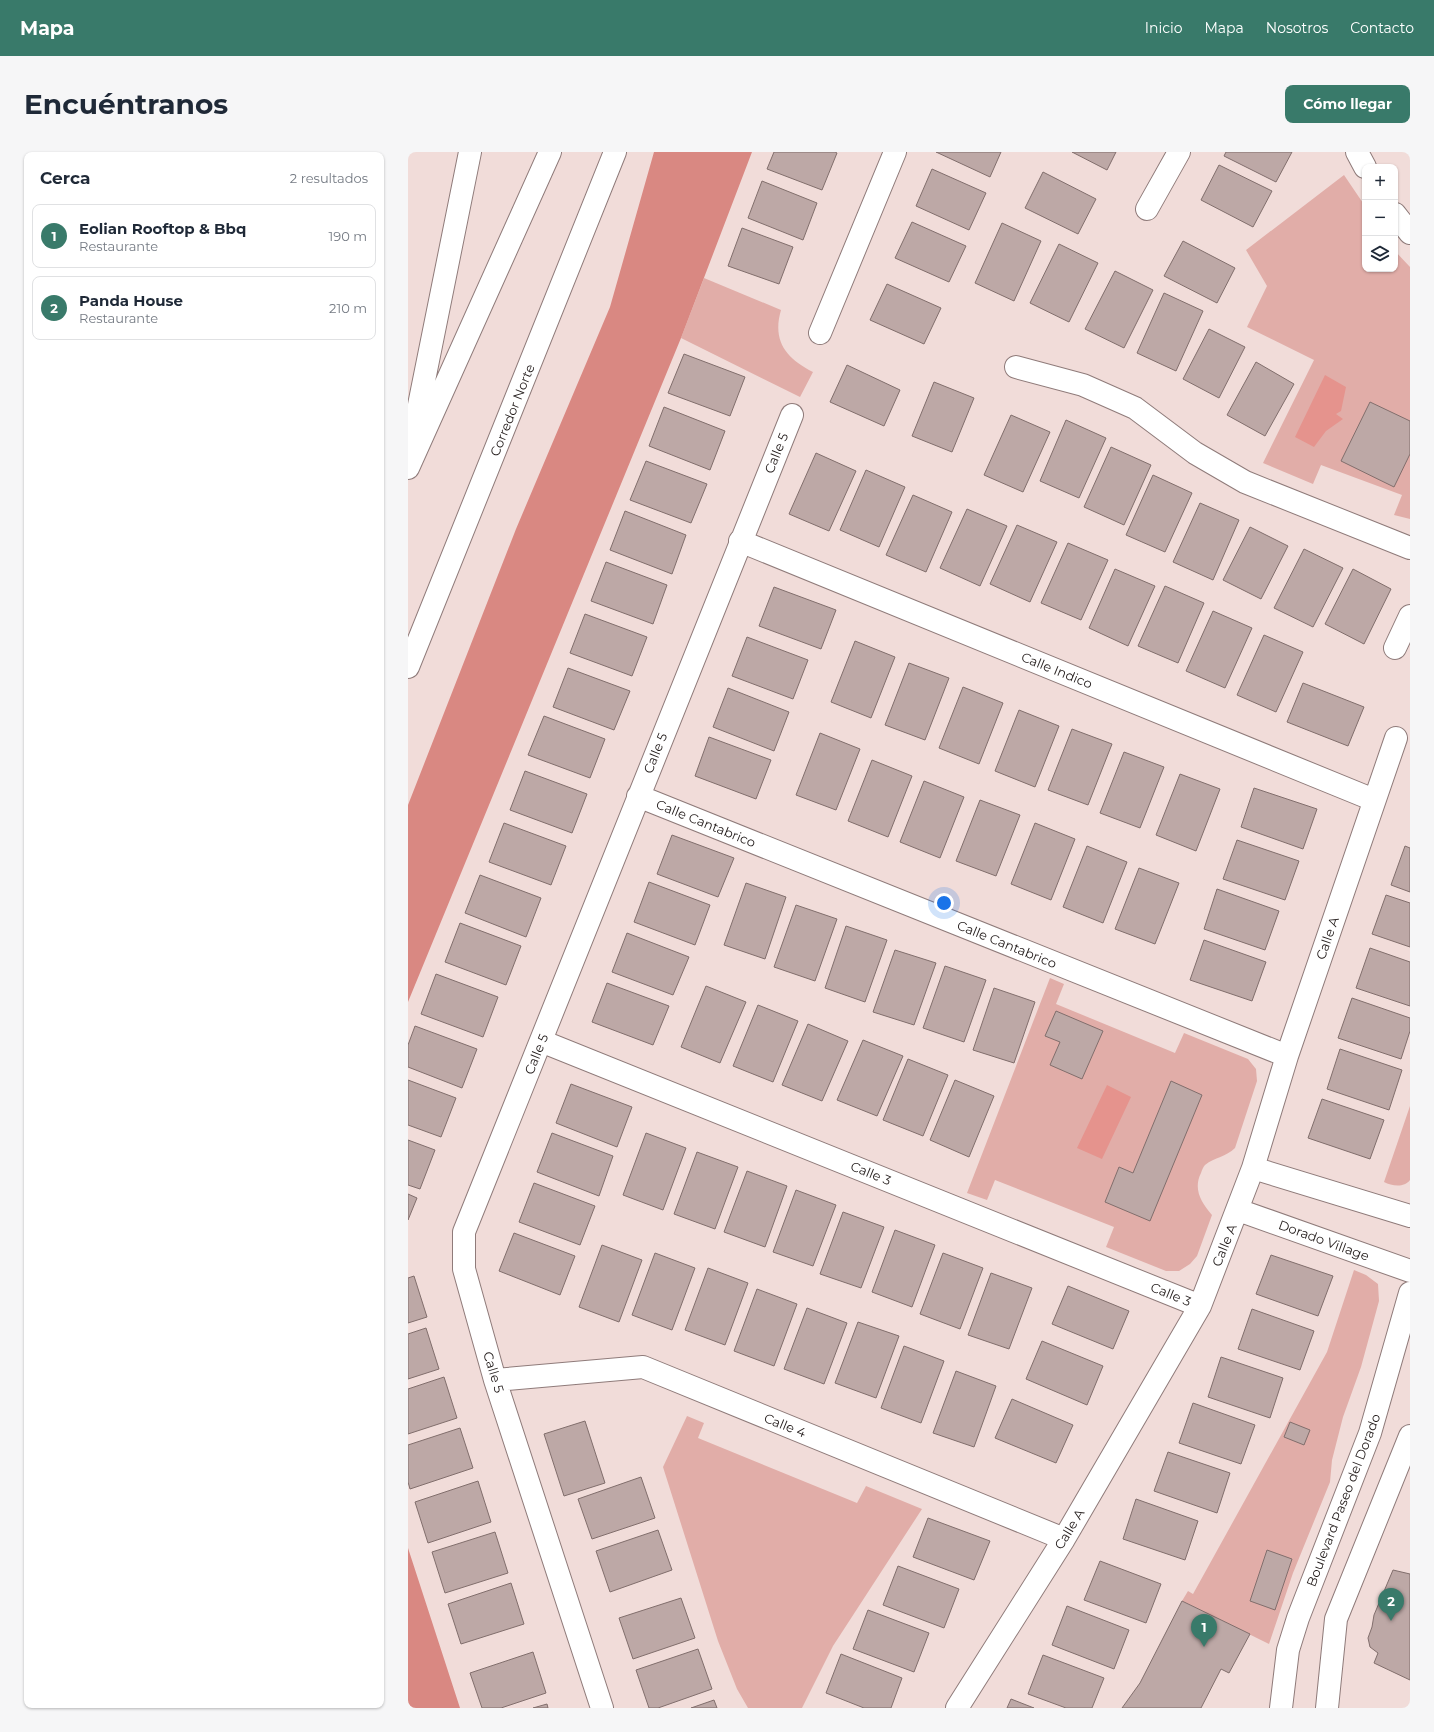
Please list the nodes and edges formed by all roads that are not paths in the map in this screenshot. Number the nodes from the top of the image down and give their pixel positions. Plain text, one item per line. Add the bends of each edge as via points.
1 (470, 152) edge
2 (550, 152) edge
3 (615, 152) edge
4 (895, 152) edge
5 (1179, 152) edge
6 (1357, 152) edge
7 (1363, 164) edge
8 (1147, 209) dead end
9 (1398, 218) edge
10 (1410, 233) edge
11 (820, 333) dead end
12 (1016, 367) dead end
13 (792, 415) dead end
14 (408, 460) edge
15 (408, 468) edge
16 (740, 541) junction
17 (1410, 548) edge
18 (1410, 616) edge
19 (1395, 648) dead end
20 (408, 667) edge
21 (1396, 738) dead end
22 (638, 796) junction
23 (1374, 800) junction
24 (542, 1041) junction
25 (1287, 1056) junction
26 (1253, 1168) junction
27 (1238, 1210) junction
28 (1410, 1216) edge
29 (1410, 1271) edge
30 (1410, 1293) edge
31 (1200, 1306) junction
32 (495, 1380) junction
33 (1410, 1436) edge
34 (1064, 1539) junction
35 (602, 1708) edge
36 (957, 1708) edge
37 (1281, 1708) edge
38 (1327, 1708) edge

1 - 14 main road
2 - 15 main road
3 - 20 main road, Corredor Norte
4 - 11 main road
5 - 8 main road
6 - 7 main road
9 - 10 main road
12 - 17 main road via 1083,385 1135,408 1195,453 1245,482
13 - 16 main road, Calle 5
16 - 22 main road, Calle 5
16 - 23 main road, Calle Indico
18 - 19 main road
21 - 23 main road, Calle A
22 - 24 main road, Calle 5
22 - 25 main road, Calle Cantabrico
23 - 25 main road, Calle A
24 - 31 main road, Calle 3
24 - 32 main road, Calle 5 via 464,1232 464,1269
25 - 26 main road, Calle A
26 - 27 main road, Calle A
26 - 28 main road
27 - 29 main road, Dorado Village
27 - 31 main road, Calle A
30 - 37 main road, Boulevard Paseo del Dorado via 1370,1433 1288,1650
31 - 34 main road, Calle A
32 - 34 main road, Calle 4 via 643,1367
32 - 35 main road, Calle 5
33 - 38 main road via 1336,1619
34 - 36 main road, Calle A

